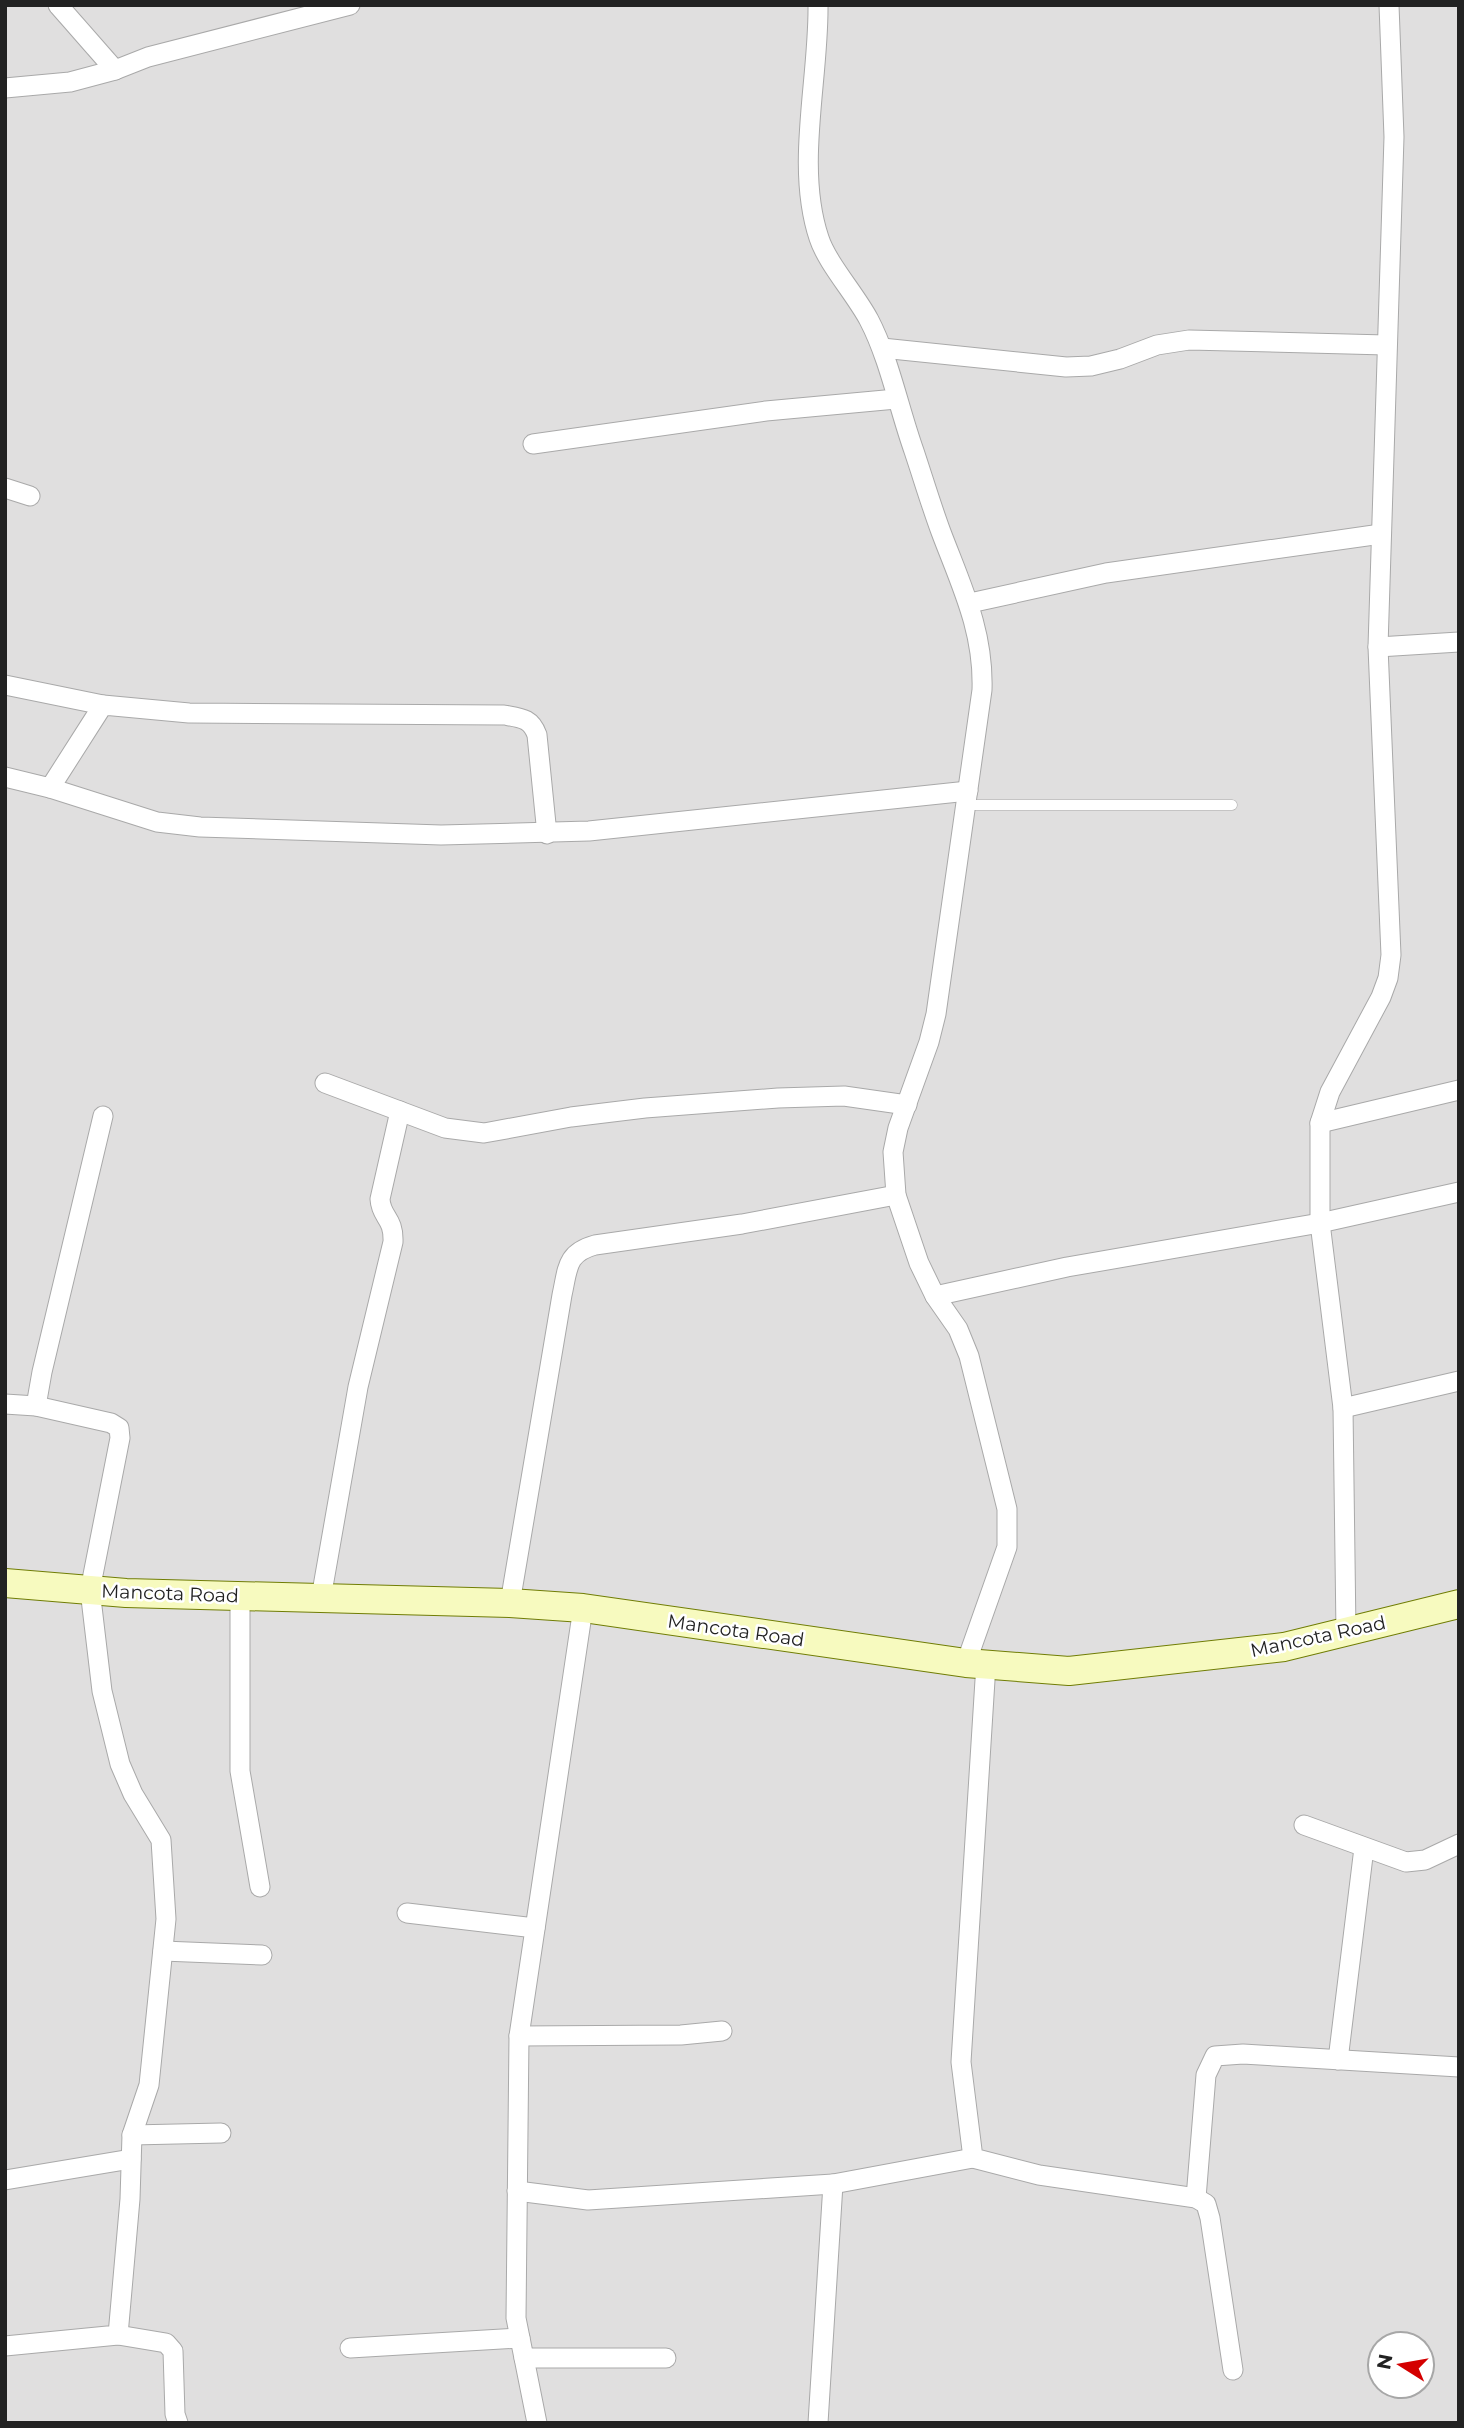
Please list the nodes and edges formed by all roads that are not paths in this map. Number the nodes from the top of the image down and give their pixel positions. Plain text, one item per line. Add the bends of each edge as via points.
1 (58, 5) edge
2 (350, 5) edge
3 (818, 5) edge
4 (1389, 5) edge
5 (115, 70) junction
6 (5, 88) edge
7 (1386, 345) junction
8 (882, 348) junction
9 (896, 399) junction
10 (533, 444) dead end
11 (5, 488) edge
12 (30, 496) dead end
13 (1381, 534) junction
14 (970, 603) junction
15 (1459, 642) edge
16 (1378, 647) junction
17 (5, 685) edge
18 (103, 705) junction
19 (5, 777) edge
20 (50, 788) junction
21 (967, 798) junction
22 (1232, 805) dead end
23 (547, 834) junction
24 (325, 1083) dead end
25 (1459, 1090) edge
26 (907, 1105) junction
27 (400, 1111) junction
28 (103, 1116) dead end
29 (1321, 1123) junction
30 (1459, 1192) edge
31 (896, 1195) junction
32 (1320, 1223) junction
33 (935, 1296) junction
34 (1459, 1381) edge
35 (5, 1404) edge
36 (36, 1406) junction
37 (1343, 1408) junction
38 (5, 1583) edge
39 (90, 1590) junction
40 (240, 1596) junction
41 (321, 1598) junction
42 (510, 1603) junction
43 (1459, 1604) edge
44 (583, 1608) junction
45 (1346, 1632) junction
46 (976, 1664) junction
47 (1304, 1825) dead end
48 (1459, 1844) edge
49 (1364, 1848) junction
50 (260, 1887) dead end
51 (407, 1913) dead end
52 (535, 1928) junction
53 (163, 1951) junction
54 (262, 1955) dead end
55 (722, 2031) dead end
56 (519, 2036) junction
57 (1338, 2060) junction
58 (1459, 2067) edge
59 (221, 2133) dead end
60 (132, 2135) junction
61 (973, 2158) junction
62 (131, 2159) junction
63 (5, 2180) edge
64 (833, 2184) junction
65 (517, 2191) junction
66 (1196, 2198) junction
67 (118, 2335) junction
68 (520, 2338) junction
69 (5, 2346) edge
70 (350, 2348) dead end
71 (524, 2358) junction
72 (666, 2358) dead end
73 (1233, 2370) dead end
74 (178, 2423) edge
75 (537, 2423) edge
76 (818, 2423) edge

1 - 5 street
2 - 5 street via 148,57
3 - 8 street via 809,165 811,209 820,242 869,318
4 - 7 street via 1394,137
5 - 6 street via 70,82
7 - 8 street via 1189,340 1079,366
7 - 13 street
8 - 9 street
9 - 10 street via 766,411
9 - 14 street via 940,531
11 - 12 street
13 - 14 street via 1106,573
13 - 16 street
14 - 21 street via 982,690
15 - 16 street
16 - 29 street via 1388,978 1330,1092
17 - 18 street
18 - 20 street
18 - 23 street via 189,713 522,718 533,725 537,735
19 - 20 street
20 - 23 street via 157,822 200,827
21 - 22 lane
21 - 23 street
21 - 26 street via 936,1014
24 - 27 street
25 - 29 street
26 - 27 street via 844,1096 778,1098 583,1115 484,1133 445,1128
26 - 31 street via 893,1153
27 - 41 street via 380,1199 382,1211 392,1223 393,1242 358,1387
28 - 36 street
29 - 32 street
30 - 32 street
31 - 33 street
31 - 42 street via 595,1245 571,1257
32 - 33 street via 1067,1267
32 - 37 street
33 - 46 street via 958,1329 969,1356 1007,1509 1007,1547
34 - 37 street
35 - 36 street
36 - 39 street via 119,1428
37 - 45 street
38 - 39 main road, Mancota Road
39 - 40 main road, Mancota Road
39 - 53 street via 102,1691 120,1764 161,1840 166,1919
40 - 41 main road, Mancota Road
40 - 50 street via 240,1771
41 - 42 main road, Mancota Road
42 - 44 main road, Mancota Road
43 - 45 main road, Mancota Road
44 - 46 main road, Mancota Road
44 - 52 street
45 - 46 main road, Mancota Road via 1284,1647 1069,1671
46 - 61 street via 961,2062
47 - 49 street
48 - 49 street via 1415,1863
49 - 57 street
51 - 52 street
52 - 56 street
53 - 54 street
53 - 60 street via 149,2085
55 - 56 street
56 - 65 street
57 - 58 street
57 - 66 street via 1216,2056 1206,2075
59 - 60 street
60 - 62 street
61 - 64 street
61 - 66 street via 1039,2175
62 - 63 street
62 - 67 street
64 - 65 street via 589,2200
64 - 76 street
65 - 68 street via 516,2318
66 - 73 street via 1206,2204 1210,2218
67 - 69 street
67 - 74 street via 166,2343 173,2351
68 - 70 street
68 - 71 street
71 - 72 street
71 - 75 street

